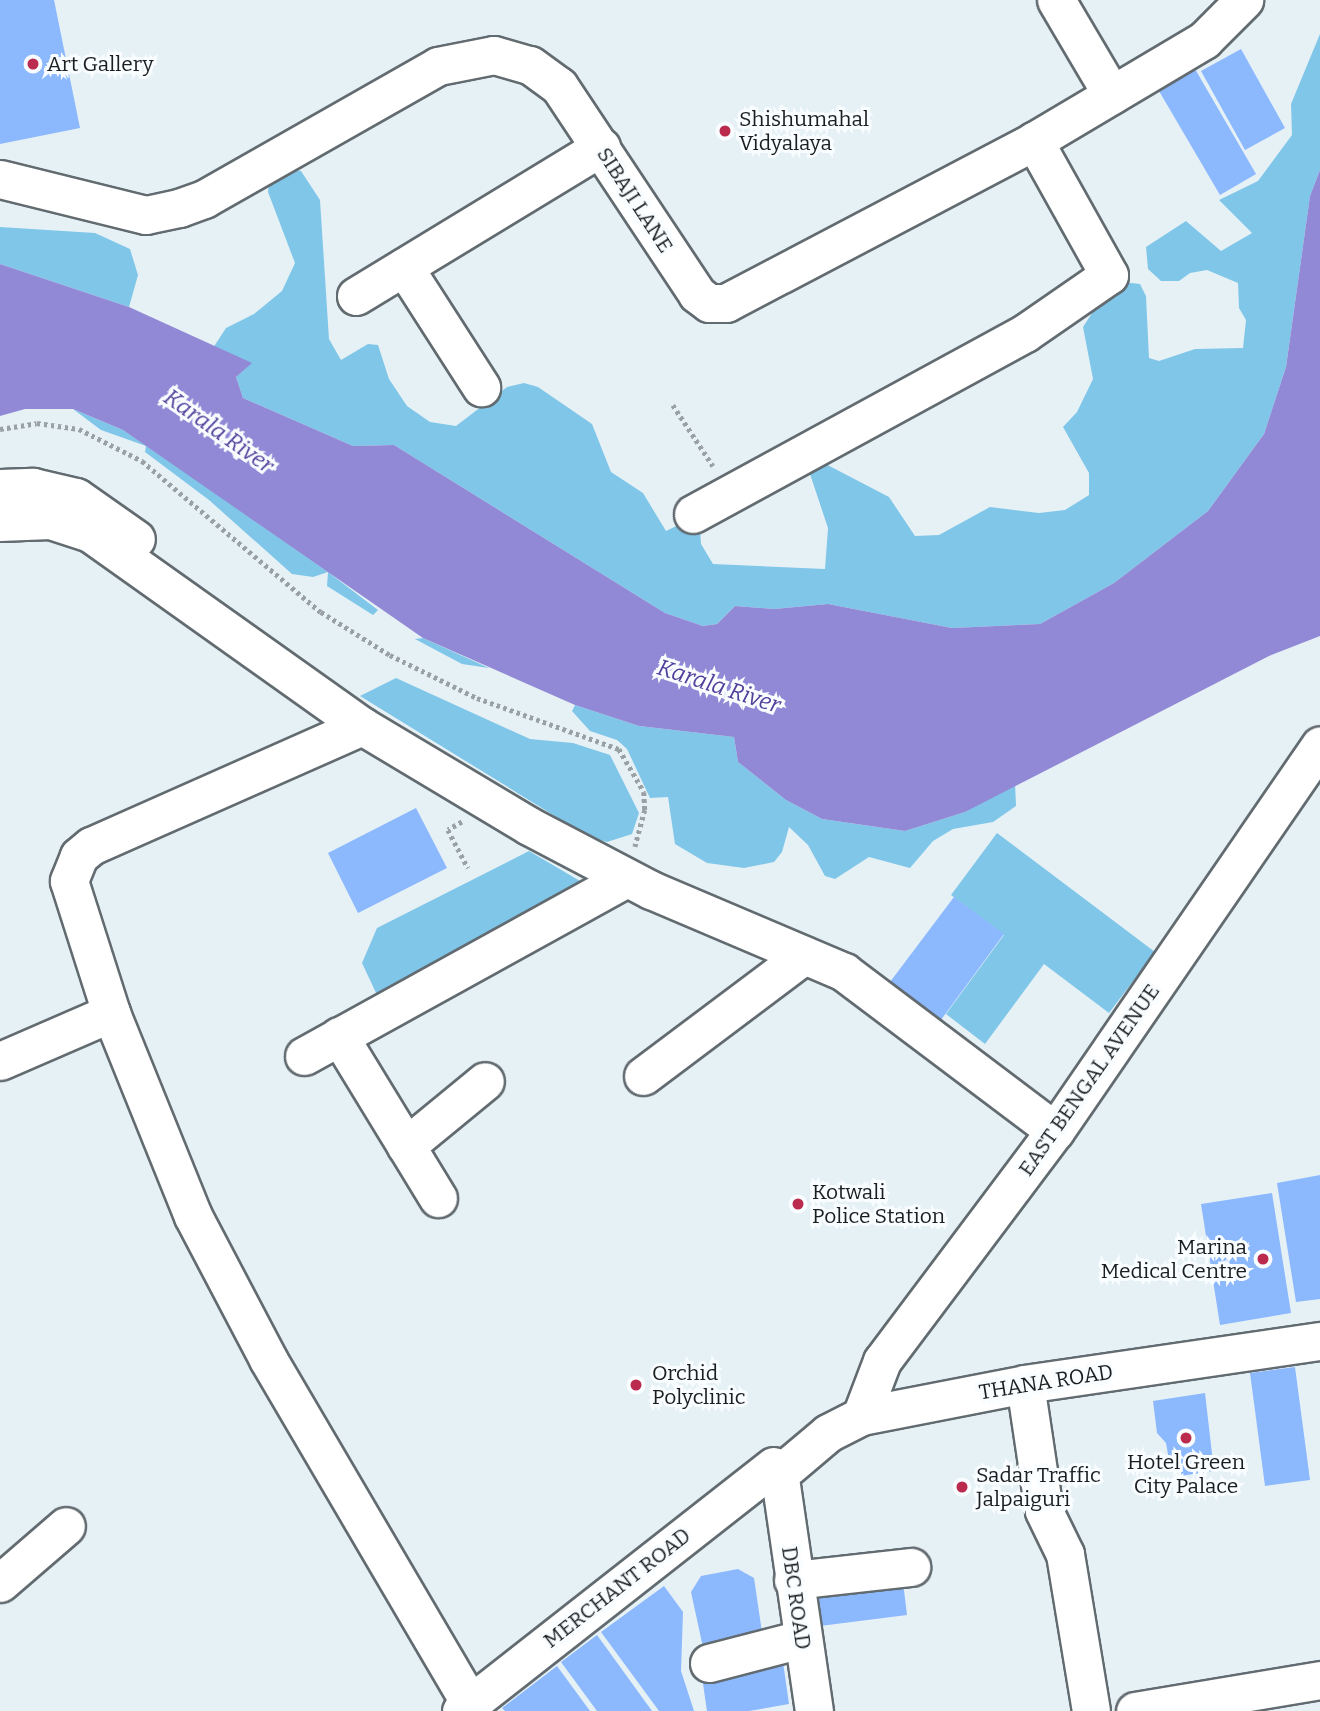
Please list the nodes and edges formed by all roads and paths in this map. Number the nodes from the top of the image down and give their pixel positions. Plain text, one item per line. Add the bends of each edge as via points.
1 (1056, 0) edge
2 (1244, 0) edge
3 (1112, 95) junction
4 (1034, 141) junction
5 (601, 147) junction
6 (0, 179) edge
7 (404, 267) junction
8 (356, 296) dead end
9 (481, 387) dead end
10 (673, 405) dead end
11 (0, 429) edge
12 (0, 488) edge
13 (731, 493) junction
14 (692, 514) dead end
15 (0, 522) edge
16 (306, 686) junction
17 (362, 726) junction
18 (1320, 745) edge
19 (463, 822) dead end
20 (468, 868) dead end
21 (626, 878) junction
22 (804, 955) junction
23 (111, 1013) junction
24 (339, 1036) junction
25 (304, 1056) dead end
26 (0, 1061) edge
27 (643, 1076) dead end
28 (485, 1081) dead end
29 (1055, 1131) junction
30 (406, 1146) junction
31 (438, 1198) dead end
32 (1320, 1341) edge
33 (1026, 1384) junction
34 (862, 1416) junction
35 (781, 1472) junction
36 (715, 1511) junction
37 (66, 1526) dead end
38 (790, 1563) junction
39 (911, 1567) dead end
40 (0, 1583) edge
41 (801, 1639) junction
42 (709, 1663) dead end
43 (1320, 1680) edge
44 (466, 1707) edge
45 (814, 1711) edge
46 (1091, 1711) edge
47 (1135, 1711) edge

1 - 3 street
2 - 3 street, SIBAJI LANE via 1204,40
3 - 4 street, SIBAJI LANE
4 - 5 street, SIBAJI LANE via 717,304 697,294
4 - 13 street via 1109,275 1026,333
5 - 6 street, SIBAJI LANE via 570,100 545,74 513,58 474,55 438,66 204,199 178,208 146,215
5 - 7 street
7 - 8 street
7 - 9 street
10 - 13 path
11 - 21 path via 37,423 79,429 142,461 321,612 390,655 477,698 619,749 638,777 645,810
12 - 16 street via 55,490 95,507 233,618
13 - 14 street
15 - 16 street via 50,520 90,533
16 - 17 street
17 - 21 street
17 - 23 street via 91,846 79,856 69,881 72,898
18 - 29 street, EAST BENGAL AVENUE
19 - 20 path via 448,830
21 - 22 street
21 - 24 street
22 - 27 street
22 - 29 street via 844,972
23 - 26 street
23 - 44 street via 192,1216
24 - 25 street
24 - 30 street
28 - 30 street
29 - 34 street, EAST BENGAL AVENUE via 883,1361
30 - 31 street
32 - 33 street, THANA ROAD
33 - 34 street, THANA ROAD
33 - 46 street via 1044,1511 1065,1553
34 - 35 street, THANA ROAD via 828,1433
35 - 36 street, MERCHANT ROAD
35 - 38 street, DBC ROAD
36 - 38 street via 755,1515 779,1533
36 - 44 street, MERCHANT ROAD
37 - 40 street
38 - 39 street
38 - 41 street, DBC ROAD
41 - 42 street
41 - 45 street, DBC ROAD
43 - 47 street

